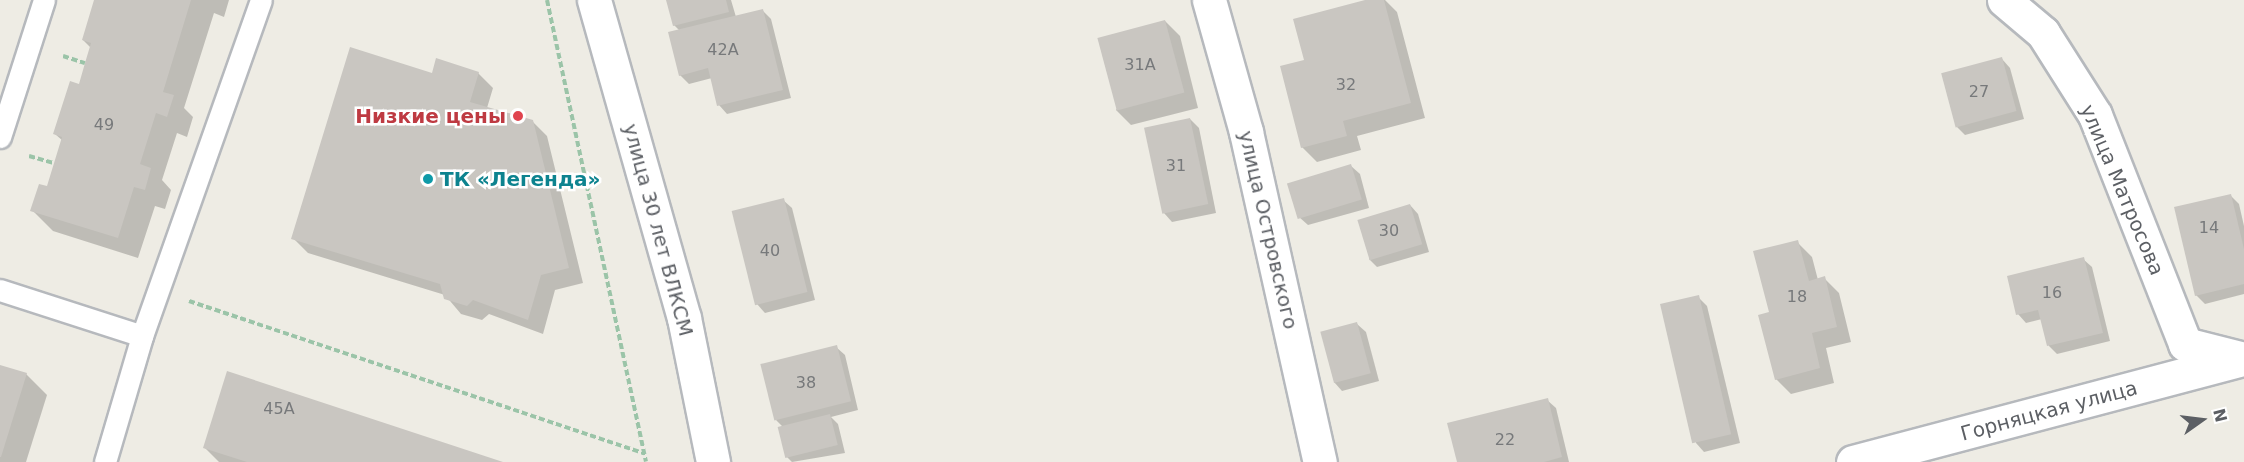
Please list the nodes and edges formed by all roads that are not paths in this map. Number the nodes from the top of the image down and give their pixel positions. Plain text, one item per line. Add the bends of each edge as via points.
1 (44, 0) edge
2 (261, 0) edge
3 (594, 0) edge
4 (1209, 0) edge
5 (2004, 0) edge
6 (0, 137) edge
7 (0, 290) edge
8 (142, 336) junction
9 (2244, 359) edge
10 (105, 462) edge
11 (713, 462) edge
12 (1320, 462) edge
13 (1853, 462) edge

1 - 6 lane
2 - 8 lane
3 - 11 street, улица 30 лет ВЛКСМ via 684,318
4 - 12 street, улица Островского via 1246,132
5 - 9 street, улица Матросова via 2043,33 2095,115 2185,344
7 - 8 lane
8 - 10 lane
9 - 13 street, Горняцкая улица

